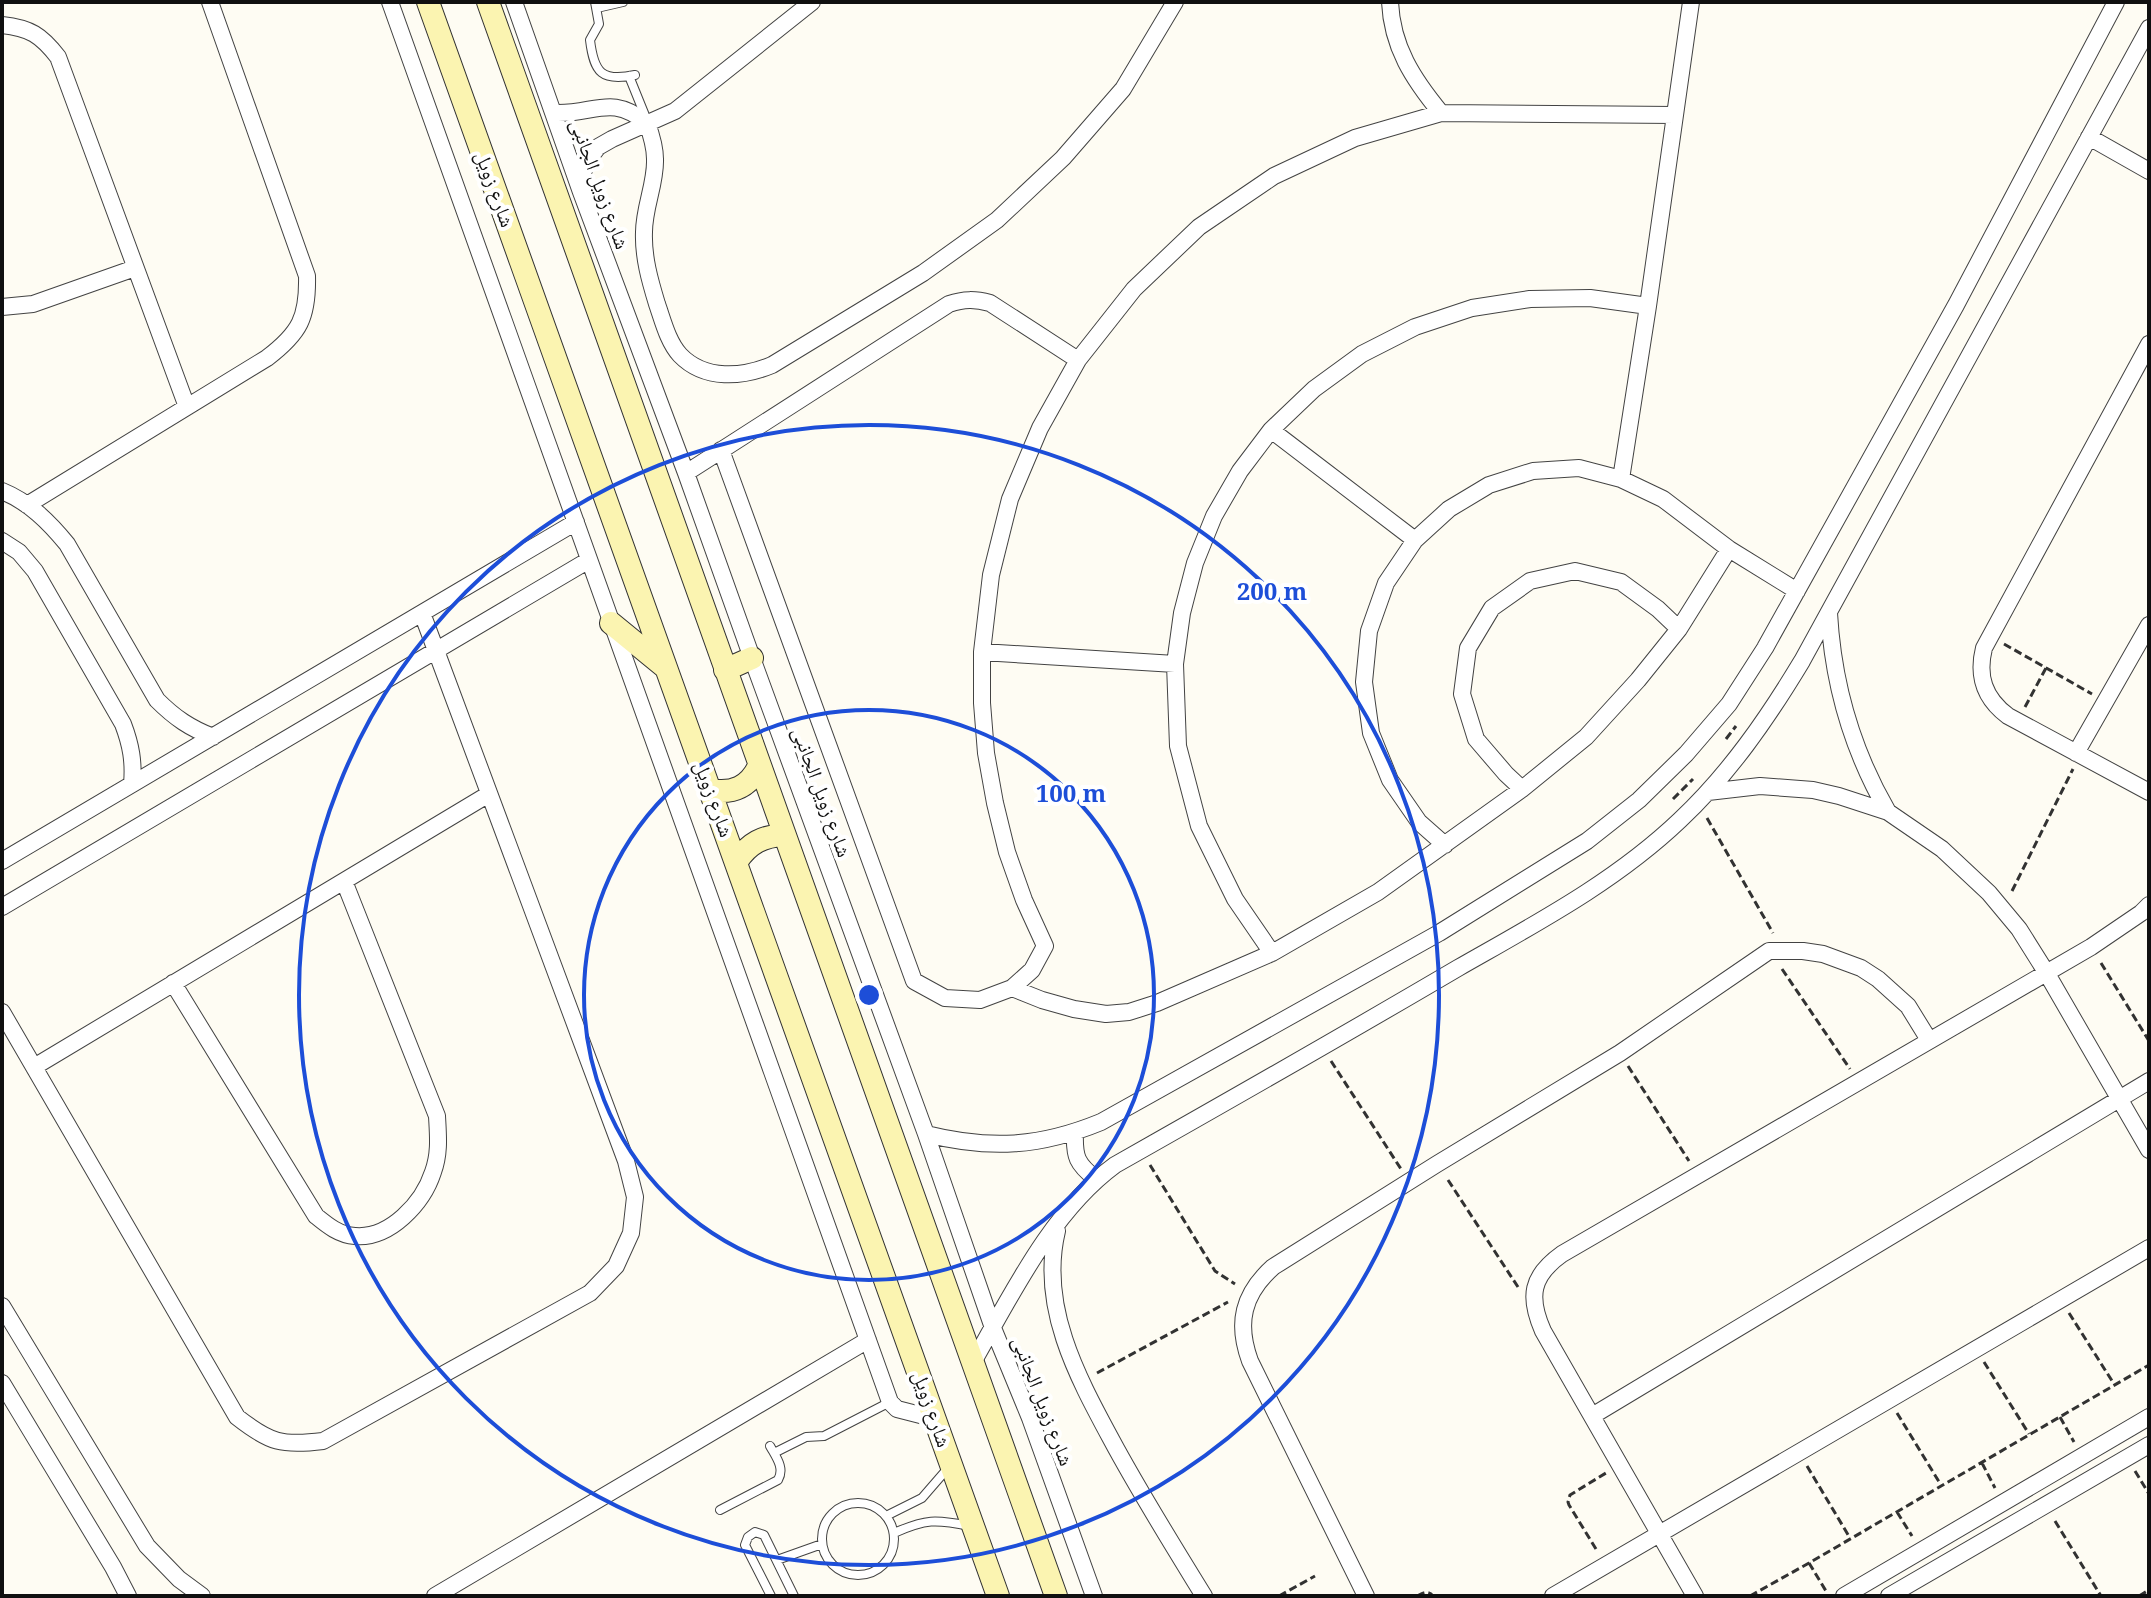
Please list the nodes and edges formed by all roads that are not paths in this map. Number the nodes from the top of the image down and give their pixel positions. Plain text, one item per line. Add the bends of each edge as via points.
1 (210, 2) edge
2 (390, 2) edge
3 (428, 2) edge
4 (488, 2) edge
5 (514, 2) edge
6 (623, 2) edge
7 (812, 2) edge
8 (1175, 2) edge
9 (1390, 2) edge
10 (1691, 2) edge
11 (2116, 2) edge
12 (596, 5) edge
13 (2, 25) edge
14 (2149, 28) edge
15 (554, 113) junction
16 (1441, 113) junction
17 (1675, 115) junction
18 (647, 123) junction
19 (2089, 137) junction
20 (2149, 171) edge
21 (581, 192) junction
22 (135, 268) junction
23 (1648, 306) junction
24 (2, 307) edge
25 (2149, 344) edge
26 (1078, 360) junction
27 (187, 407) junction
28 (1271, 430) junction
29 (721, 450) junction
30 (686, 473) junction
31 (1621, 479) junction
32 (2, 491) edge
33 (27, 505) junction
34 (576, 522) junction
35 (1415, 540) junction
36 (2, 541) edge
37 (1729, 549) junction
38 (589, 560) junction
39 (1797, 591) junction
40 (422, 613) junction
41 (1829, 613) junction
42 (611, 623) junction
43 (2149, 625) edge
44 (1679, 629) junction
45 (436, 651) junction
46 (982, 652) junction
47 (752, 658) junction
48 (1175, 664) junction
49 (667, 669) junction
50 (725, 670) junction
51 (213, 737) junction
52 (2078, 754) junction
53 (759, 766) junction
54 (132, 784) junction
55 (1522, 789) junction
56 (710, 790) junction
57 (2149, 792) edge
58 (489, 794) junction
59 (1703, 797) junction
60 (1888, 812) junction
61 (784, 835) junction
62 (1445, 845) junction
63 (2, 861) edge
64 (737, 861) junction
65 (344, 881) junction
66 (2149, 905) edge
67 (2, 907) edge
68 (1272, 953) junction
69 (2046, 972) junction
70 (173, 983) junction
71 (1012, 988) junction
72 (2, 1012) edge
73 (1929, 1040) junction
74 (34, 1067) junction
75 (2149, 1081) edge
76 (2120, 1099) junction
77 (1075, 1133) junction
78 (926, 1134) junction
79 (2149, 1150) edge
80 (1096, 1179) junction
81 (1061, 1218) junction
82 (2149, 1248) edge
83 (2, 1306) edge
84 (993, 1328) junction
85 (868, 1340) junction
86 (972, 1364) junction
87 (2, 1383) edge
88 (890, 1402) junction
89 (1592, 1416) junction
90 (2149, 1417) edge
91 (936, 1419) junction
92 (2149, 1445) edge
93 (951, 1464) junction
94 (720, 1510) dead end
95 (886, 1516) junction
96 (974, 1527) junction
97 (894, 1533) junction
98 (1660, 1534) junction
99 (822, 1544) junction
100 (777, 1560) junction
101 (994, 1592) edge
102 (128, 1596) edge
103 (202, 1596) edge
104 (435, 1596) edge
105 (771, 1596) edge
106 (794, 1596) edge
107 (1056, 1596) edge
108 (1094, 1596) edge
109 (1204, 1596) edge
110 (1366, 1596) edge
111 (1553, 1596) edge
112 (1695, 1596) edge
113 (1844, 1596) edge
114 (1889, 1596) edge

1 - 27 street via 307,276 308,300 301,324 287,344
2 - 34 street
3 - 49 main road, شارع زويل
4 - 50 main road
5 - 15 street, شارع زويل الجانبى
6 - 12 lane
7 - 18 street via 675,111
8 - 18 street via 1123,89 1063,158 997,220 923,273 757,371 706,371 691,364 670,339 645,258 655,159
9 - 16 street via 1400,52
10 - 17 street
11 - 39 street
12 - 18 lane via 599,24 590,40 595,64 608,77 632,76
13 - 22 street via 25,28 44,39 58,57
14 - 19 street
15 - 18 street via 626,108
15 - 21 street, شارع زويل الجانبى
16 - 17 street
16 - 26 street via 1355,138 1274,176 1199,227 1134,289
17 - 23 street
18 - 21 street via 598,147 582,175
19 - 20 street
19 - 41 street
21 - 30 street, شارع زويل الجانبى
22 - 24 street via 33,304
22 - 27 street
23 - 28 street via 1590,298 1530,299 1472,308 1415,327 1362,354
23 - 31 street
25 - 52 street via 1981,661 1985,689 1999,709
26 - 29 street via 990,303 963,300
26 - 46 street via 1040,428 1010,499 991,575
27 - 33 street
28 - 35 street
28 - 48 street via 1214,516 1195,563
29 - 30 street
29 - 71 street via 914,981 956,999 980,1000
30 - 47 street, شارع زويل الجانبى
31 - 35 street via 1579,468 1533,471 1489,485 1449,509
31 - 37 street via 1663,499
32 - 33 street
33 - 51 street via 67,544 157,700 173,717
34 - 38 street
34 - 40 street
35 - 62 street via 1386,583 1369,631 1364,682 1371,733 1390,780 1419,822
36 - 54 street via 35,571 123,724 131,743
37 - 39 street
37 - 44 street
38 - 42 street
38 - 45 street
39 - 77 street via 1729,704 1639,800 1587,841 1439,933
40 - 45 street
40 - 51 street
41 - 59 street via 1769,716
41 - 60 street via 1846,717
42 - 49 main road
42 - 85 street
43 - 52 street
44 - 55 street via 1586,737
44 - 55 street via 1621,582 1575,571 1530,581 1492,608 1468,648 1462,694 1476,739
45 - 58 street
45 - 67 street
46 - 48 street
46 - 71 street via 986,753 995,803 1007,852 1045,946 1032,970
47 - 50 main road
47 - 78 street, شارع زويل الجانبى
48 - 68 street via 1178,746 1199,826 1235,899
49 - 56 main road, شارع زويل
50 - 53 main road
51 - 54 street
52 - 57 street
53 - 56 main road via 739,788
53 - 61 main road
54 - 63 street
55 - 62 street
56 - 64 main road, شارع زويل
58 - 65 street
58 - 74 street via 635,1197 631,1233 616,1266 590,1293 323,1441 292,1445 262,1436 237,1417
59 - 60 street via 1734,788 1787,787
59 - 80 street via 1618,872 1553,913
60 - 69 street via 1959,863 2003,908
61 - 64 main road via 762,838
61 - 86 main road
62 - 68 street via 1378,892
64 - 91 main road, شارع زويل
65 - 70 street
65 - 70 street via 437,1116 439,1144 420,1198 377,1234 333,1230 316,1216
66 - 69 street
68 - 71 street via 1129,1012 1074,1009
69 - 73 street
69 - 76 street
70 - 74 street
72 - 74 street
73 - 89 street via 1548,1264 1537,1279 1535,1314
73 - 110 street via 1908,1006 1878,979 1823,954 1776,951 1273,1267 1247,1301 1245,1347
75 - 76 street
76 - 79 street
76 - 89 street
77 - 78 street via 985,1145
77 - 80 street via 1074,1151 1082,1168
78 - 84 street, شارع زويل الجانبى
80 - 81 street
81 - 84 street
81 - 109 street via 1054,1246 1054,1286 1066,1345 1127,1470
82 - 98 street
83 - 103 street via 147,1546
84 - 86 street
84 - 108 street, شارع زويل الجانبى
85 - 88 street
85 - 104 street
86 - 107 main road
87 - 102 street
88 - 91 street via 897,1409
88 - 94 lane via 824,1436 772,1449 781,1468 778,1480
89 - 98 street
90 - 113 street
91 - 93 main road, شارع زويل
92 - 114 street
93 - 95 lane via 922,1498
93 - 96 main road, شارع زويل
95 - 97 lane
95 - 99 lane via 862,1502 843,1505 829,1517
96 - 97 lane via 932,1520
96 - 101 main road, شارع زويل
97 - 99 lane via 887,1560 863,1575 836,1568
98 - 111 street
98 - 112 street
99 - 100 lane
100 - 105 lane via 762,1533 748,1537 746,1550
100 - 106 lane

